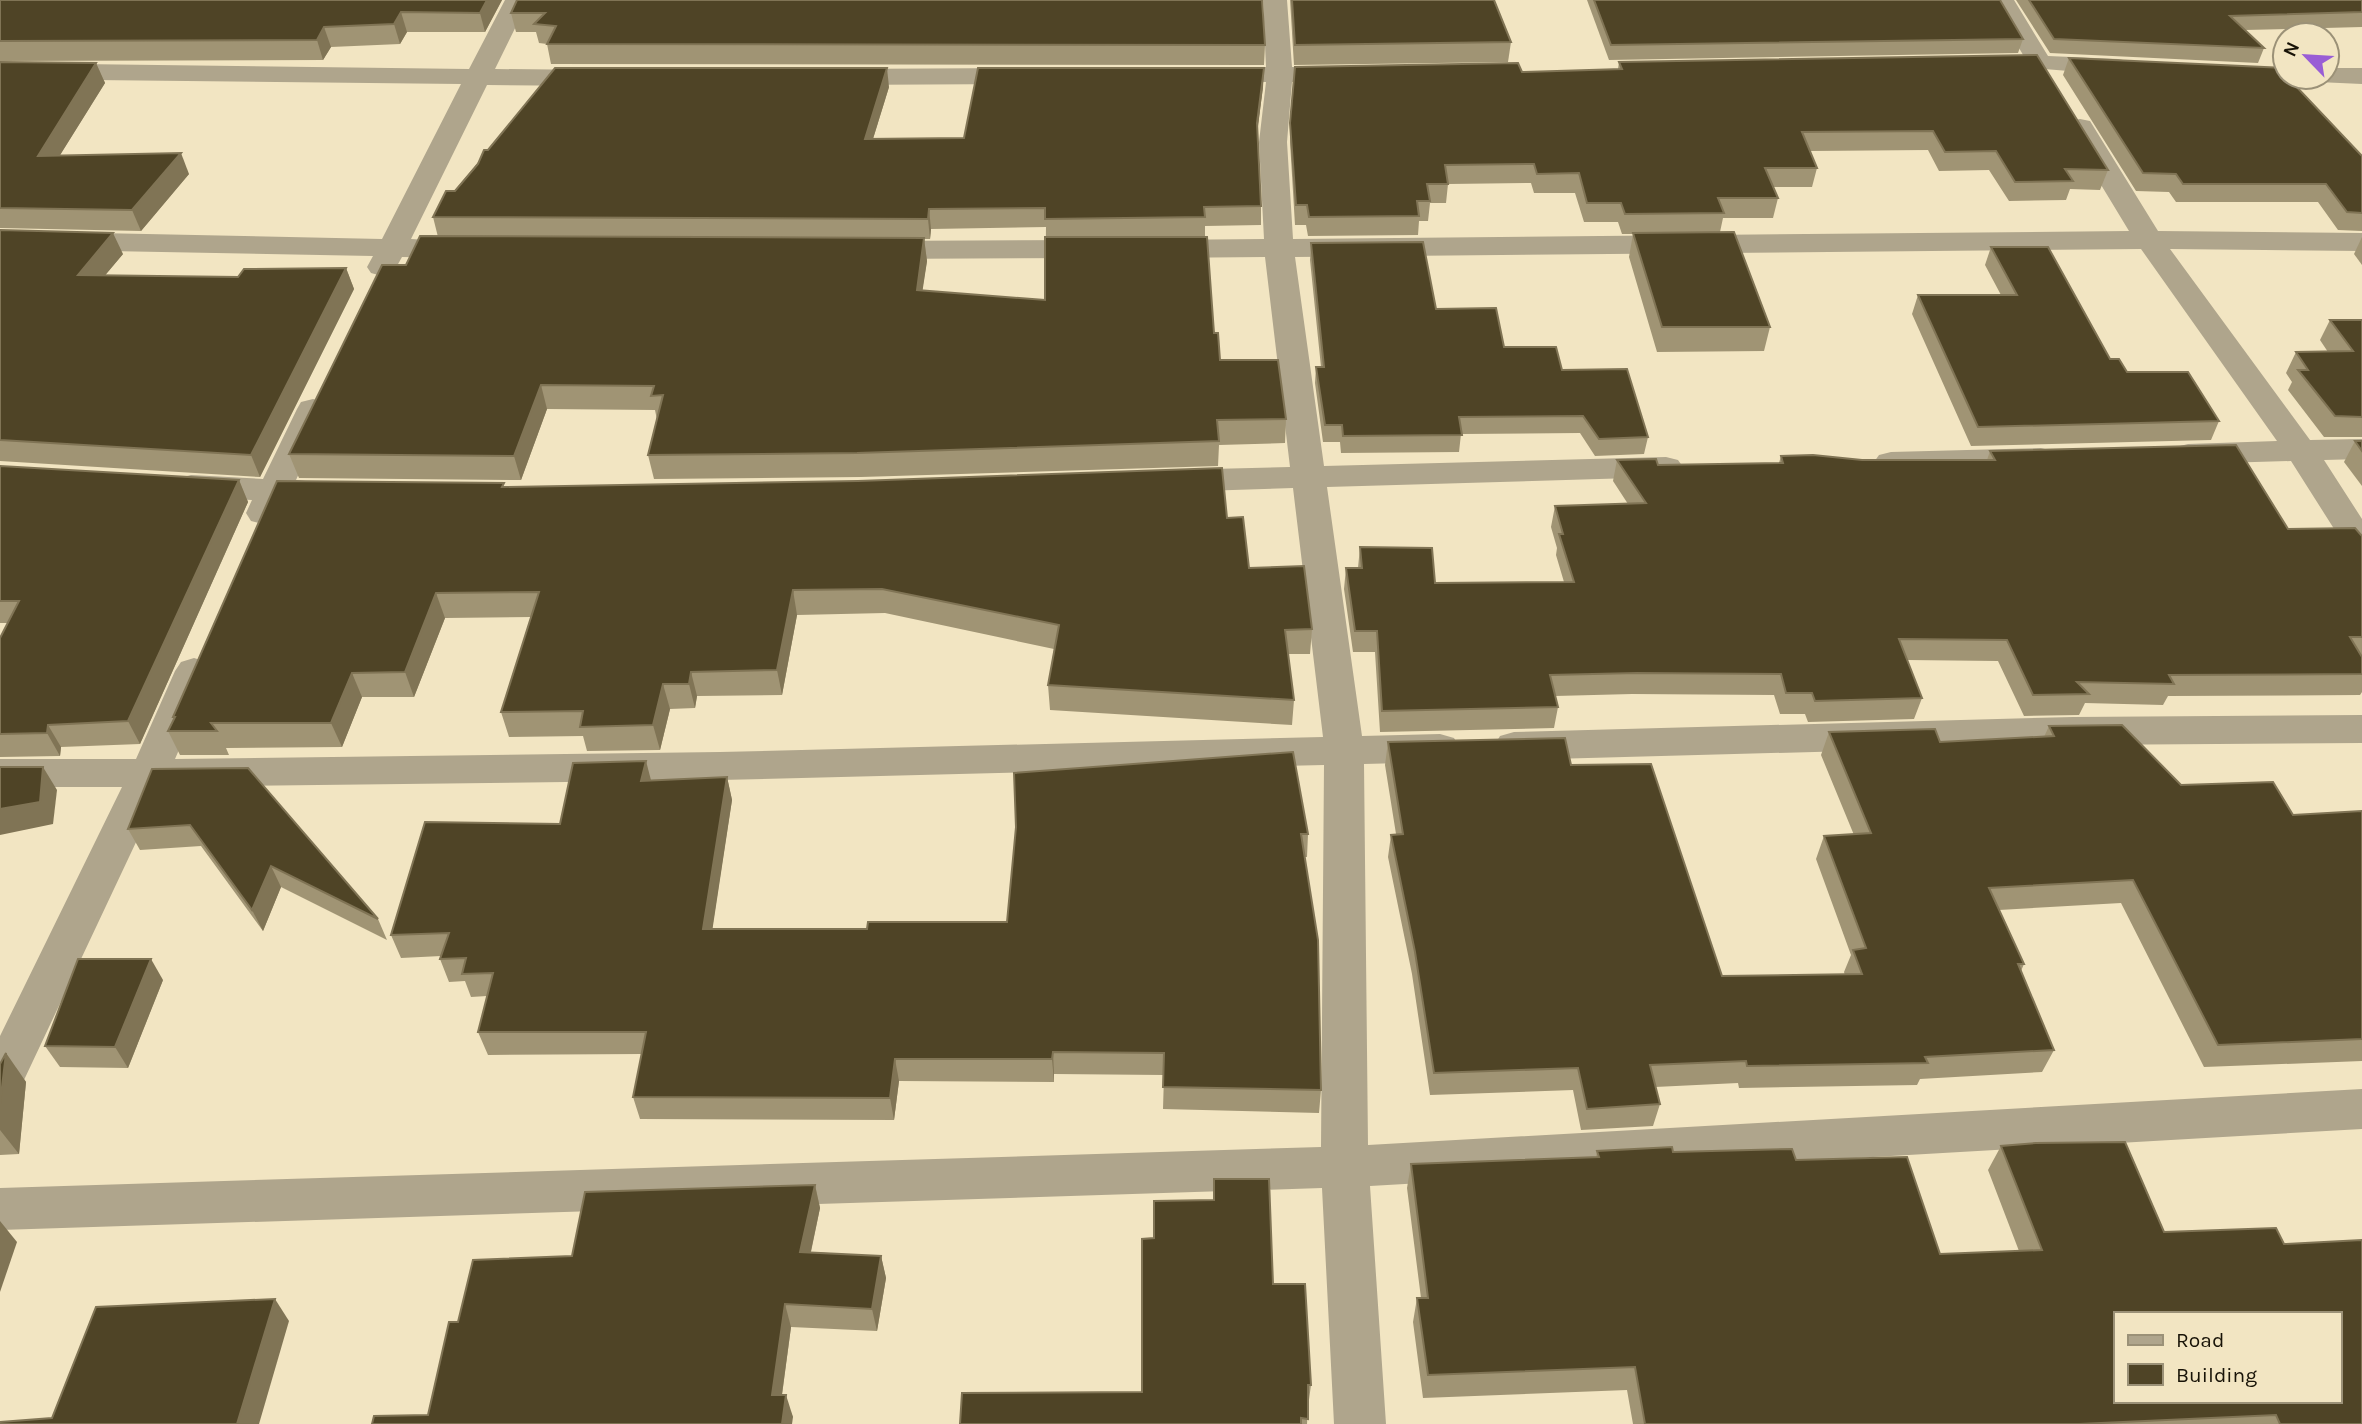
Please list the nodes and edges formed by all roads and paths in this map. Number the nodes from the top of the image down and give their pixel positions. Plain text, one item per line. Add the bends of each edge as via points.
1 (517, 0) edge
2 (1275, 0) edge
3 (2001, 0) edge
4 (2149, 69) edge
5 (0, 71) edge
6 (1363, 74) edge
7 (1185, 75) edge
8 (1280, 75) junction
9 (1049, 76) edge
10 (2341, 76) edge
11 (2362, 76) edge
12 (813, 77) edge
13 (479, 78) junction
14 (618, 78) edge
15 (2042, 78) junction
16 (0, 240) edge
17 (2149, 240) junction
18 (2362, 242) edge
19 (1279, 248) junction
20 (391, 249) junction
21 (490, 249) edge
22 (850, 250) edge
23 (367, 297) edge
24 (326, 382) edge
25 (2362, 449) edge
26 (2301, 451) junction
27 (2150, 455) edge
28 (2068, 457) edge
29 (1863, 462) edge
30 (1697, 466) edge
31 (1309, 476) junction
32 (1133, 482) edge
33 (164, 484) edge
34 (273, 491) junction
35 (352, 492) edge
36 (251, 540) edge
37 (2362, 546) edge
38 (208, 638) edge
39 (2362, 729) edge
40 (1344, 750) junction
41 (0, 773) edge
42 (149, 773) junction
43 (0, 1083) edge
44 (2362, 1109) edge
45 (1345, 1167) junction
46 (0, 1209) edge
47 (1360, 1424) edge

1 - 13 street
2 - 8 street
3 - 15 street
4 - 15 street
5 - 13 street
6 - 8 street
7 - 8 street
8 - 19 street via 1273,142
9 - 12 street
10 - 11 street
13 - 14 street
13 - 20 street
15 - 17 street
16 - 20 street
17 - 18 street
17 - 19 street
17 - 26 street
19 - 22 street
19 - 31 street
20 - 21 street
20 - 23 street
24 - 34 street
25 - 26 street
26 - 27 street
26 - 37 street
28 - 29 street
30 - 31 street
31 - 32 street
31 - 40 street
33 - 34 street
34 - 35 street
34 - 36 street
38 - 42 street
39 - 40 street via 2073,731
40 - 42 street
40 - 45 street
41 - 42 street
42 - 43 street
44 - 45 street
45 - 46 street
45 - 47 street

